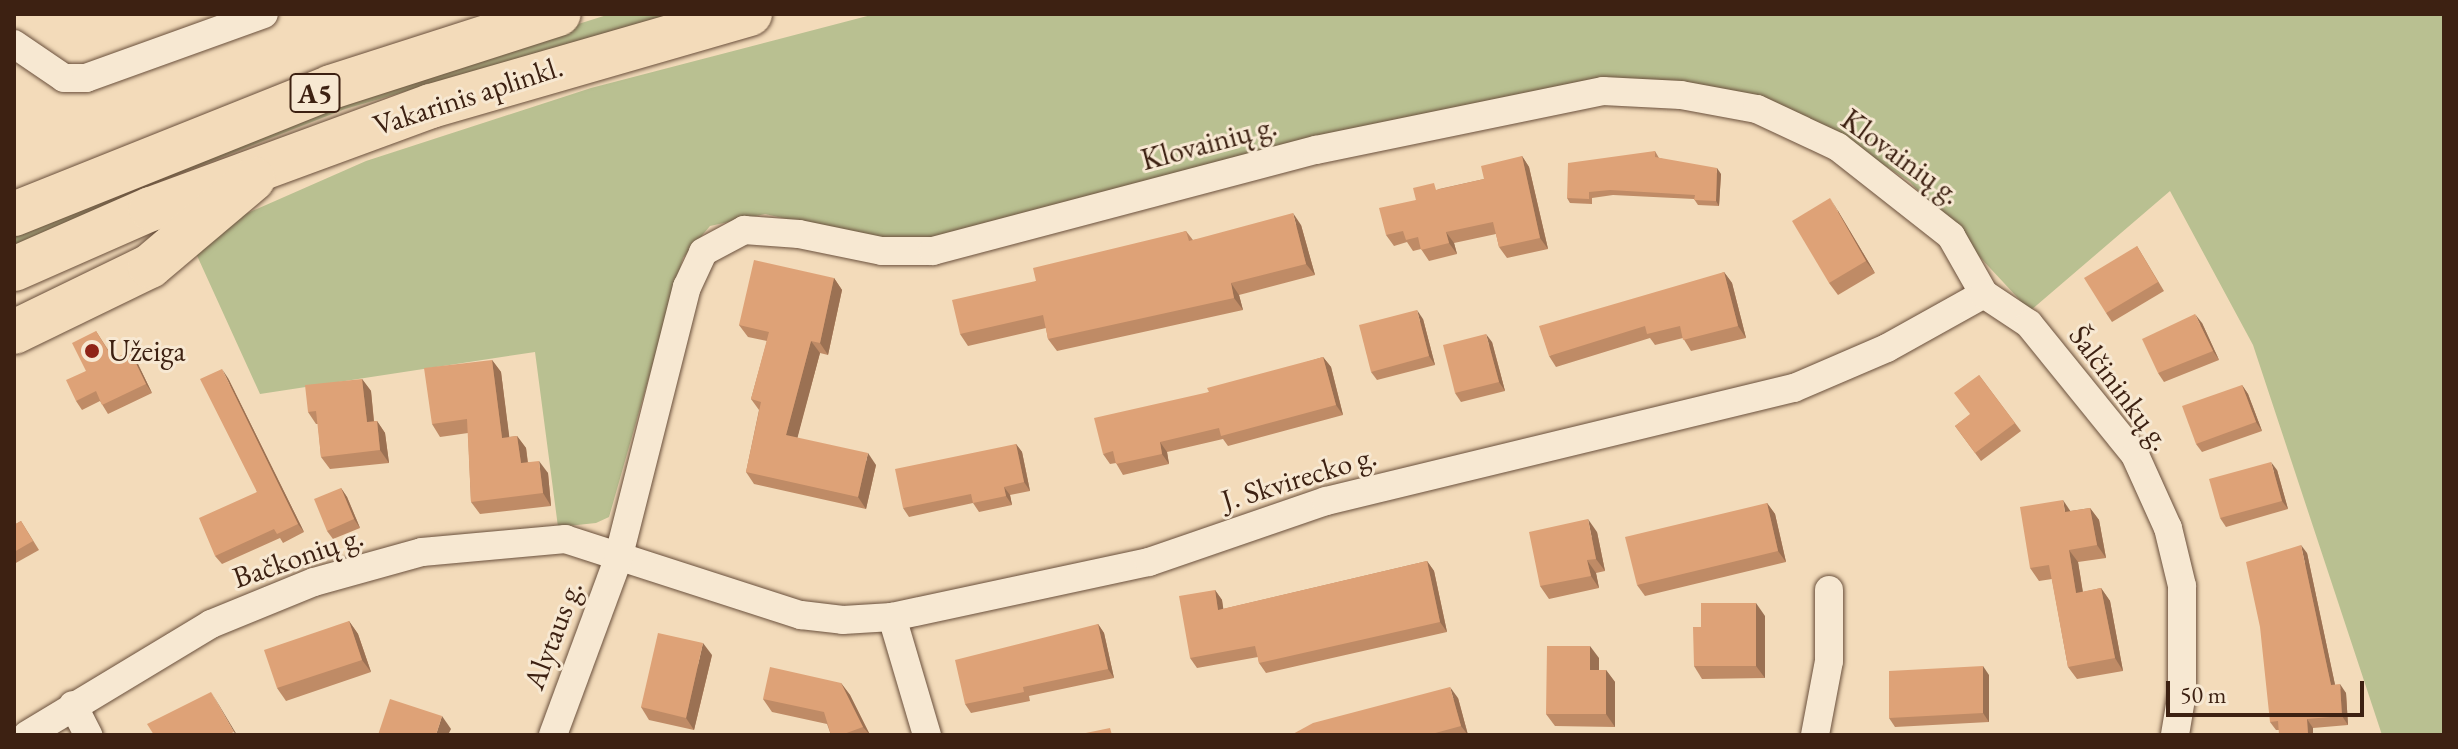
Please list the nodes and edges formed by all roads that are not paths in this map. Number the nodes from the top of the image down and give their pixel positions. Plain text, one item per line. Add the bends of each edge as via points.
1 (264, 14) edge
2 (559, 14) edge
3 (750, 14) edge
4 (14, 44) edge
5 (271, 162) junction
6 (14, 179) edge
7 (77, 187) junction
8 (14, 214) edge
9 (14, 269) edge
10 (1984, 294) junction
11 (14, 332) edge
12 (618, 559) junction
13 (1829, 590) dead end
14 (892, 617) junction
15 (73, 705) junction
16 (27, 735) edge
17 (88, 735) edge
18 (553, 735) edge
19 (927, 735) edge
20 (1815, 735) edge
21 (2175, 735) edge

1 - 4 street via 86,78 52,73
2 - 7 highway, Vakarinis aplinkl. / A5 via 331,87
3 - 5 highway, Vakarinis aplinkl. / A5 via 544,71
5 - 9 highway, Vakarinis aplinkl. / A5
5 - 11 highway via 150,266
6 - 7 highway
7 - 8 highway, Vakarinis aplinkl. / A5
10 - 12 street, Klovainių g. via 1951,236 1838,147 1757,109 1681,95 1603,91 1457,119 1316,150 933,251 882,251 799,234 744,230 703,252 687,287
10 - 14 street, J. Skvirecko g. via 1887,348 1794,388 1326,501 1149,562
10 - 21 street, Šalčininkų g. via 2029,324 2135,455 2168,528 2182,586 2182,693
12 - 14 street, J. Skvirecko g. via 801,615 843,620
12 - 15 street, Bačkonių g. via 565,539 422,552 314,582 211,624
12 - 18 street, Alytaus g.
13 - 20 street via 1829,661
14 - 19 street
15 - 16 street, Bačkonių g.
15 - 17 street

